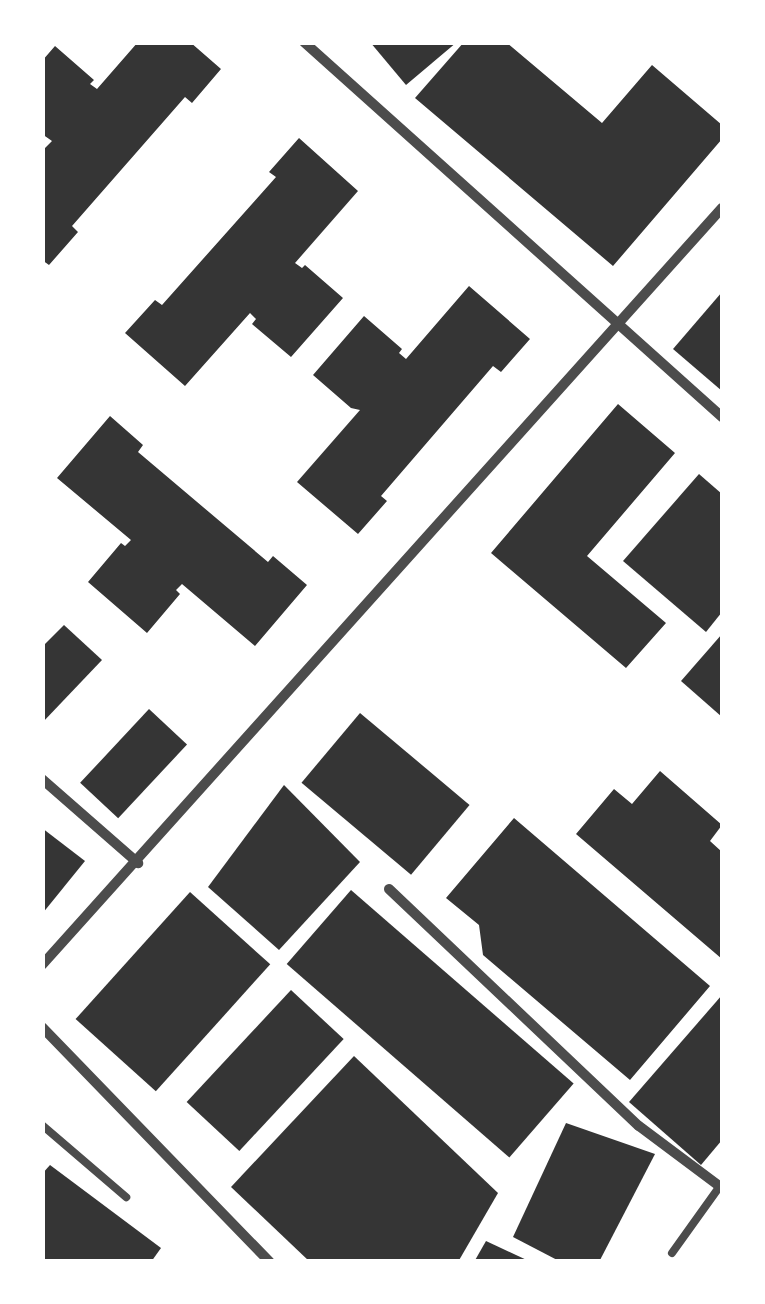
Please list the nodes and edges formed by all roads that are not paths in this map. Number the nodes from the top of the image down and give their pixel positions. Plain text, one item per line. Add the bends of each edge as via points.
1 (304, 42) edge
2 (722, 208) edge
3 (618, 326) junction
4 (722, 417) edge
5 (42, 779) edge
6 (138, 863) junction
7 (389, 889) dead end
8 (42, 965) edge
9 (42, 1026) edge
10 (42, 1124) edge
11 (721, 1187) edge
12 (126, 1197) dead end
13 (672, 1254) dead end
14 (270, 1262) edge

1 - 3 street
2 - 3 street
3 - 4 street
3 - 6 street
5 - 6 street
6 - 8 street
7 - 11 street via 640,1126
9 - 14 street
10 - 12 lane
11 - 13 lane

